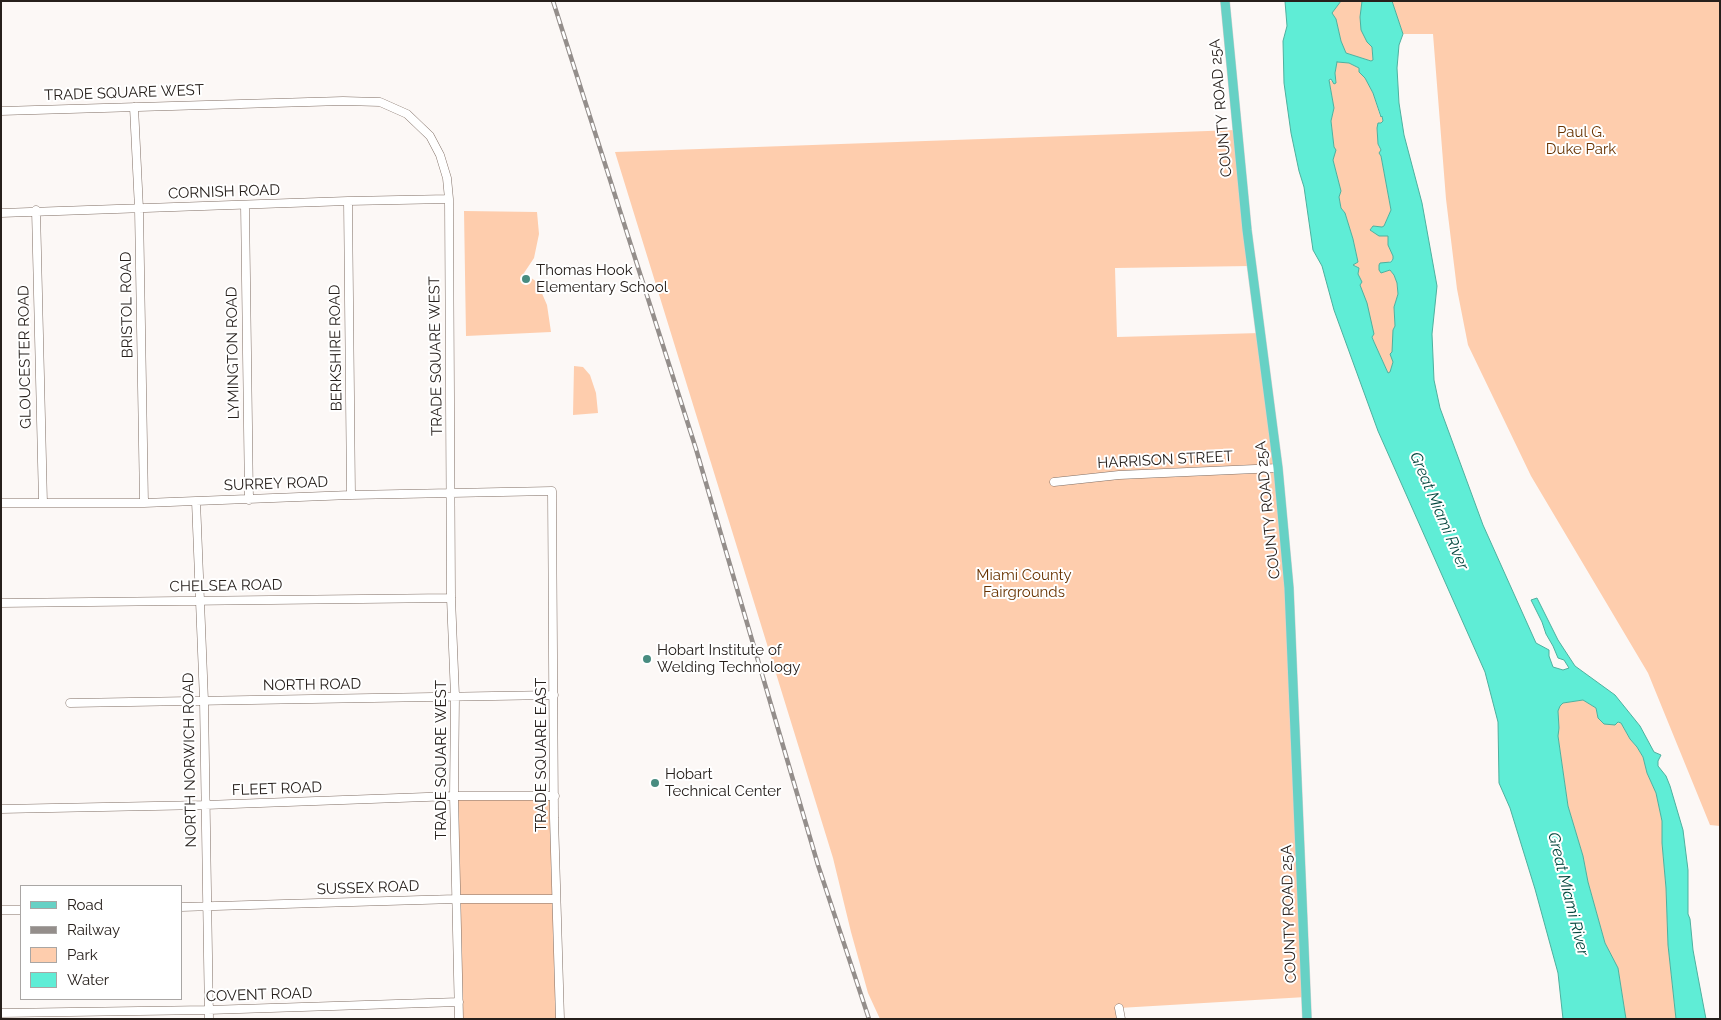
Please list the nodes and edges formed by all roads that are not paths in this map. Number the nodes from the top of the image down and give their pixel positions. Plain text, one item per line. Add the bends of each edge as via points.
1 (1225, 1) edge
2 (134, 107) junction
3 (1, 111) edge
4 (448, 199) junction
5 (348, 201) junction
6 (245, 205) junction
7 (139, 209) junction
8 (36, 210) junction
9 (1, 213) edge
10 (1278, 468) junction
11 (1054, 482) dead end
12 (552, 491) joint
13 (451, 493) junction
14 (351, 495) junction
15 (249, 500) junction
16 (196, 501) junction
17 (144, 502) junction
18 (1, 503) edge
19 (43, 503) junction
20 (451, 598) junction
21 (200, 600) junction
22 (1, 603) edge
23 (554, 695) junction
24 (455, 696) junction
25 (204, 702) junction
26 (70, 704) dead end
27 (454, 796) junction
28 (554, 796) junction
29 (205, 805) junction
30 (1, 809) edge
31 (456, 899) junction
32 (556, 899) junction
33 (182, 907) edge
34 (206, 907) junction
35 (1, 910) edge
36 (20, 910) edge
37 (458, 1002) junction
38 (1119, 1008) dead end
39 (1, 1013) edge
40 (208, 1015) edge
41 (459, 1019) edge
42 (560, 1019) edge
43 (1122, 1019) edge
44 (1308, 1019) edge

1 - 10 main road, COUNTY ROAD 25A via 1247,230
2 - 3 street, TRADE SQUARE WEST
2 - 4 street, TRADE SQUARE WEST via 380,102 407,114 430,136 441,157
2 - 7 street, BRISTOL ROAD
4 - 5 street, CORNISH ROAD
4 - 13 street, TRADE SQUARE WEST
5 - 6 street, CORNISH ROAD
5 - 14 street, BERKSHIRE ROAD
6 - 7 street, CORNISH ROAD
6 - 15 street, LYMINGTON ROAD
7 - 8 street, CORNISH ROAD
7 - 17 street, BRISTOL ROAD
8 - 9 street, CORNISH ROAD
8 - 19 street, GLOUCESTER ROAD
10 - 11 street, HARRISON STREET via 1119,475
10 - 44 main road, COUNTY ROAD 25A via 1289,588
12 - 13 street, SURREY ROAD
12 - 23 street, TRADE SQUARE EAST
13 - 14 street, SURREY ROAD
13 - 20 street, TRADE SQUARE WEST
14 - 15 street, SURREY ROAD
15 - 16 street, SURREY ROAD
16 - 17 street, SURREY ROAD
16 - 21 street, NORTH NORWICH ROAD
17 - 19 street, SURREY ROAD
18 - 19 street, SURREY ROAD
20 - 21 street, CHELSEA ROAD
20 - 24 street, TRADE SQUARE WEST
21 - 22 street, CHELSEA ROAD
21 - 25 street, NORTH NORWICH ROAD
23 - 24 street, NORTH ROAD
23 - 28 street, TRADE SQUARE EAST
24 - 25 street, NORTH ROAD
24 - 27 street, TRADE SQUARE WEST
25 - 26 street, NORTH ROAD
25 - 29 street, NORTH NORWICH ROAD
27 - 28 street, FLEET ROAD
27 - 29 street, FLEET ROAD
27 - 31 street, TRADE SQUARE WEST
28 - 32 street, TRADE SQUARE EAST
29 - 30 street, FLEET ROAD
29 - 34 street, NORTH NORWICH ROAD
31 - 32 street, SUSSEX ROAD
31 - 34 street, SUSSEX ROAD
31 - 37 street, TRADE SQUARE WEST
32 - 42 street, TRADE SQUARE EAST
33 - 34 street, SUSSEX ROAD
34 - 40 street, NORTH NORWICH ROAD
35 - 36 street
37 - 40 street, COVENT ROAD
37 - 41 street, TRADE SQUARE WEST
38 - 43 street
39 - 40 street, COVENT ROAD

